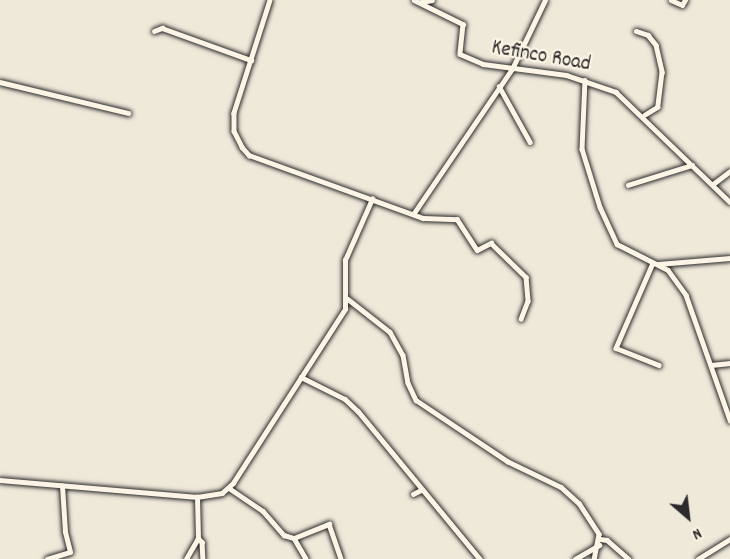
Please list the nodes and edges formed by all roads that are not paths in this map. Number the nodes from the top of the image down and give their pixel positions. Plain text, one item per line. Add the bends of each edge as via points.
1 (270, 0) edge
2 (414, 0) edge
3 (432, 0) edge
4 (545, 0) edge
5 (671, 0) edge
6 (685, 0) edge
7 (421, 2) junction
8 (154, 31) dead end
9 (636, 31) dead end
10 (251, 60) junction
11 (512, 69) junction
12 (585, 80) junction
13 (0, 82) edge
14 (499, 86) junction
15 (128, 113) dead end
16 (645, 115) junction
17 (530, 142) dead end
18 (692, 165) junction
19 (730, 171) edge
20 (713, 184) junction
21 (628, 186) dead end
22 (372, 199) junction
23 (730, 202) edge
24 (414, 213) junction
25 (730, 258) edge
26 (656, 263) junction
27 (348, 299) junction
28 (521, 319) dead end
29 (730, 363) edge
30 (659, 365) dead end
31 (711, 365) junction
32 (301, 377) junction
33 (730, 420) edge
34 (0, 480) edge
35 (63, 486) junction
36 (229, 488) junction
37 (421, 490) junction
38 (413, 494) dead end
39 (197, 497) junction
40 (198, 537) junction
41 (294, 538) junction
42 (600, 539) junction
43 (730, 539) edge
44 (599, 545) junction
45 (70, 552) junction
46 (47, 559) edge
47 (71, 559) edge
48 (186, 559) edge
49 (203, 559) edge
50 (306, 559) edge
51 (342, 559) edge
52 (480, 559) edge
53 (575, 559) edge
54 (594, 559) edge
55 (629, 559) edge
56 (698, 559) edge

1 - 10 street
2 - 7 street, Kefinco Road
3 - 7 street
4 - 11 street
5 - 6 street via 682,4
7 - 11 street, Kefinco Road via 463,24 460,54 483,64
8 - 10 street via 162,28
9 - 16 street via 648,35 656,45 662,72 658,107
10 - 22 street via 233,122 242,147 249,155
11 - 12 street, Kefinco Road via 539,69
11 - 14 street
12 - 16 street, Kefinco Road via 616,92
12 - 26 street via 582,149 600,207 617,244
13 - 15 street
14 - 17 street
14 - 24 street
16 - 18 street, Kefinco Road
18 - 20 street, Kefinco Road
18 - 21 street
19 - 20 street
20 - 23 street, Kefinco Road
22 - 24 street
22 - 27 street via 345,260
24 - 28 street via 423,218 457,219 477,250 491,243 513,263 528,282 528,301
25 - 26 street
26 - 30 street via 615,348
26 - 31 street via 668,270 686,295
27 - 32 street
27 - 42 street via 390,332 404,354 408,383 416,400 507,461 568,493
29 - 31 street
31 - 33 street
32 - 36 street
32 - 37 street via 345,399 358,411
34 - 35 street
35 - 39 street
35 - 45 street via 64,532
36 - 39 street via 215,496
36 - 41 street via 263,511 284,535
37 - 38 street
37 - 52 street
39 - 40 street
40 - 48 street
40 - 49 street
41 - 50 street
41 - 51 street via 329,524
42 - 44 street
42 - 55 street
43 - 56 street
44 - 53 street
44 - 54 street
45 - 46 street
45 - 47 street

